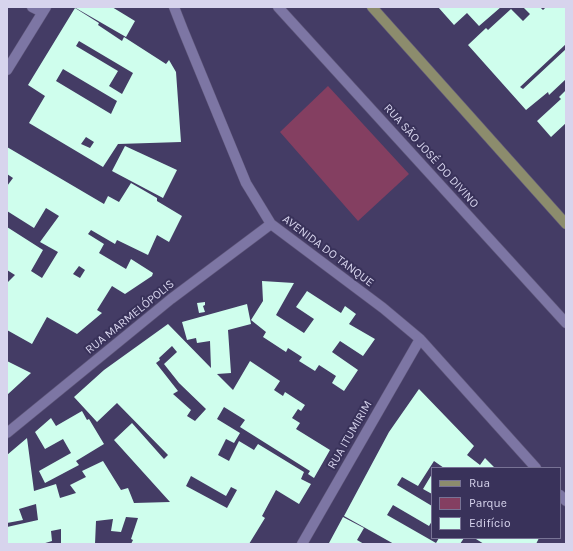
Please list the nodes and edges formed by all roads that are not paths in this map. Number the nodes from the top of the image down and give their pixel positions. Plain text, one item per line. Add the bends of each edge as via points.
1 (32, 7) edge
2 (174, 7) edge
3 (278, 7) edge
4 (372, 7) edge
5 (44, 10) edge
6 (7, 70) edge
7 (271, 224) junction
8 (566, 224) edge
9 (566, 323) edge
10 (420, 339) junction
11 (7, 432) edge
12 (535, 467) edge
13 (302, 544) edge

1 - 5 street
2 - 7 street, AVENIDA DO TANQUE via 246,183
3 - 9 street, RUA SÃO JOSÉ DO DIVINO
4 - 8 main road
5 - 6 street
7 - 10 street, AVENIDA DO TANQUE
7 - 11 street, RUA MARMELÓPOLIS via 171,299
10 - 12 street, AVENIDA DO TANQUE
10 - 13 street, RUA ITUMIRIM

